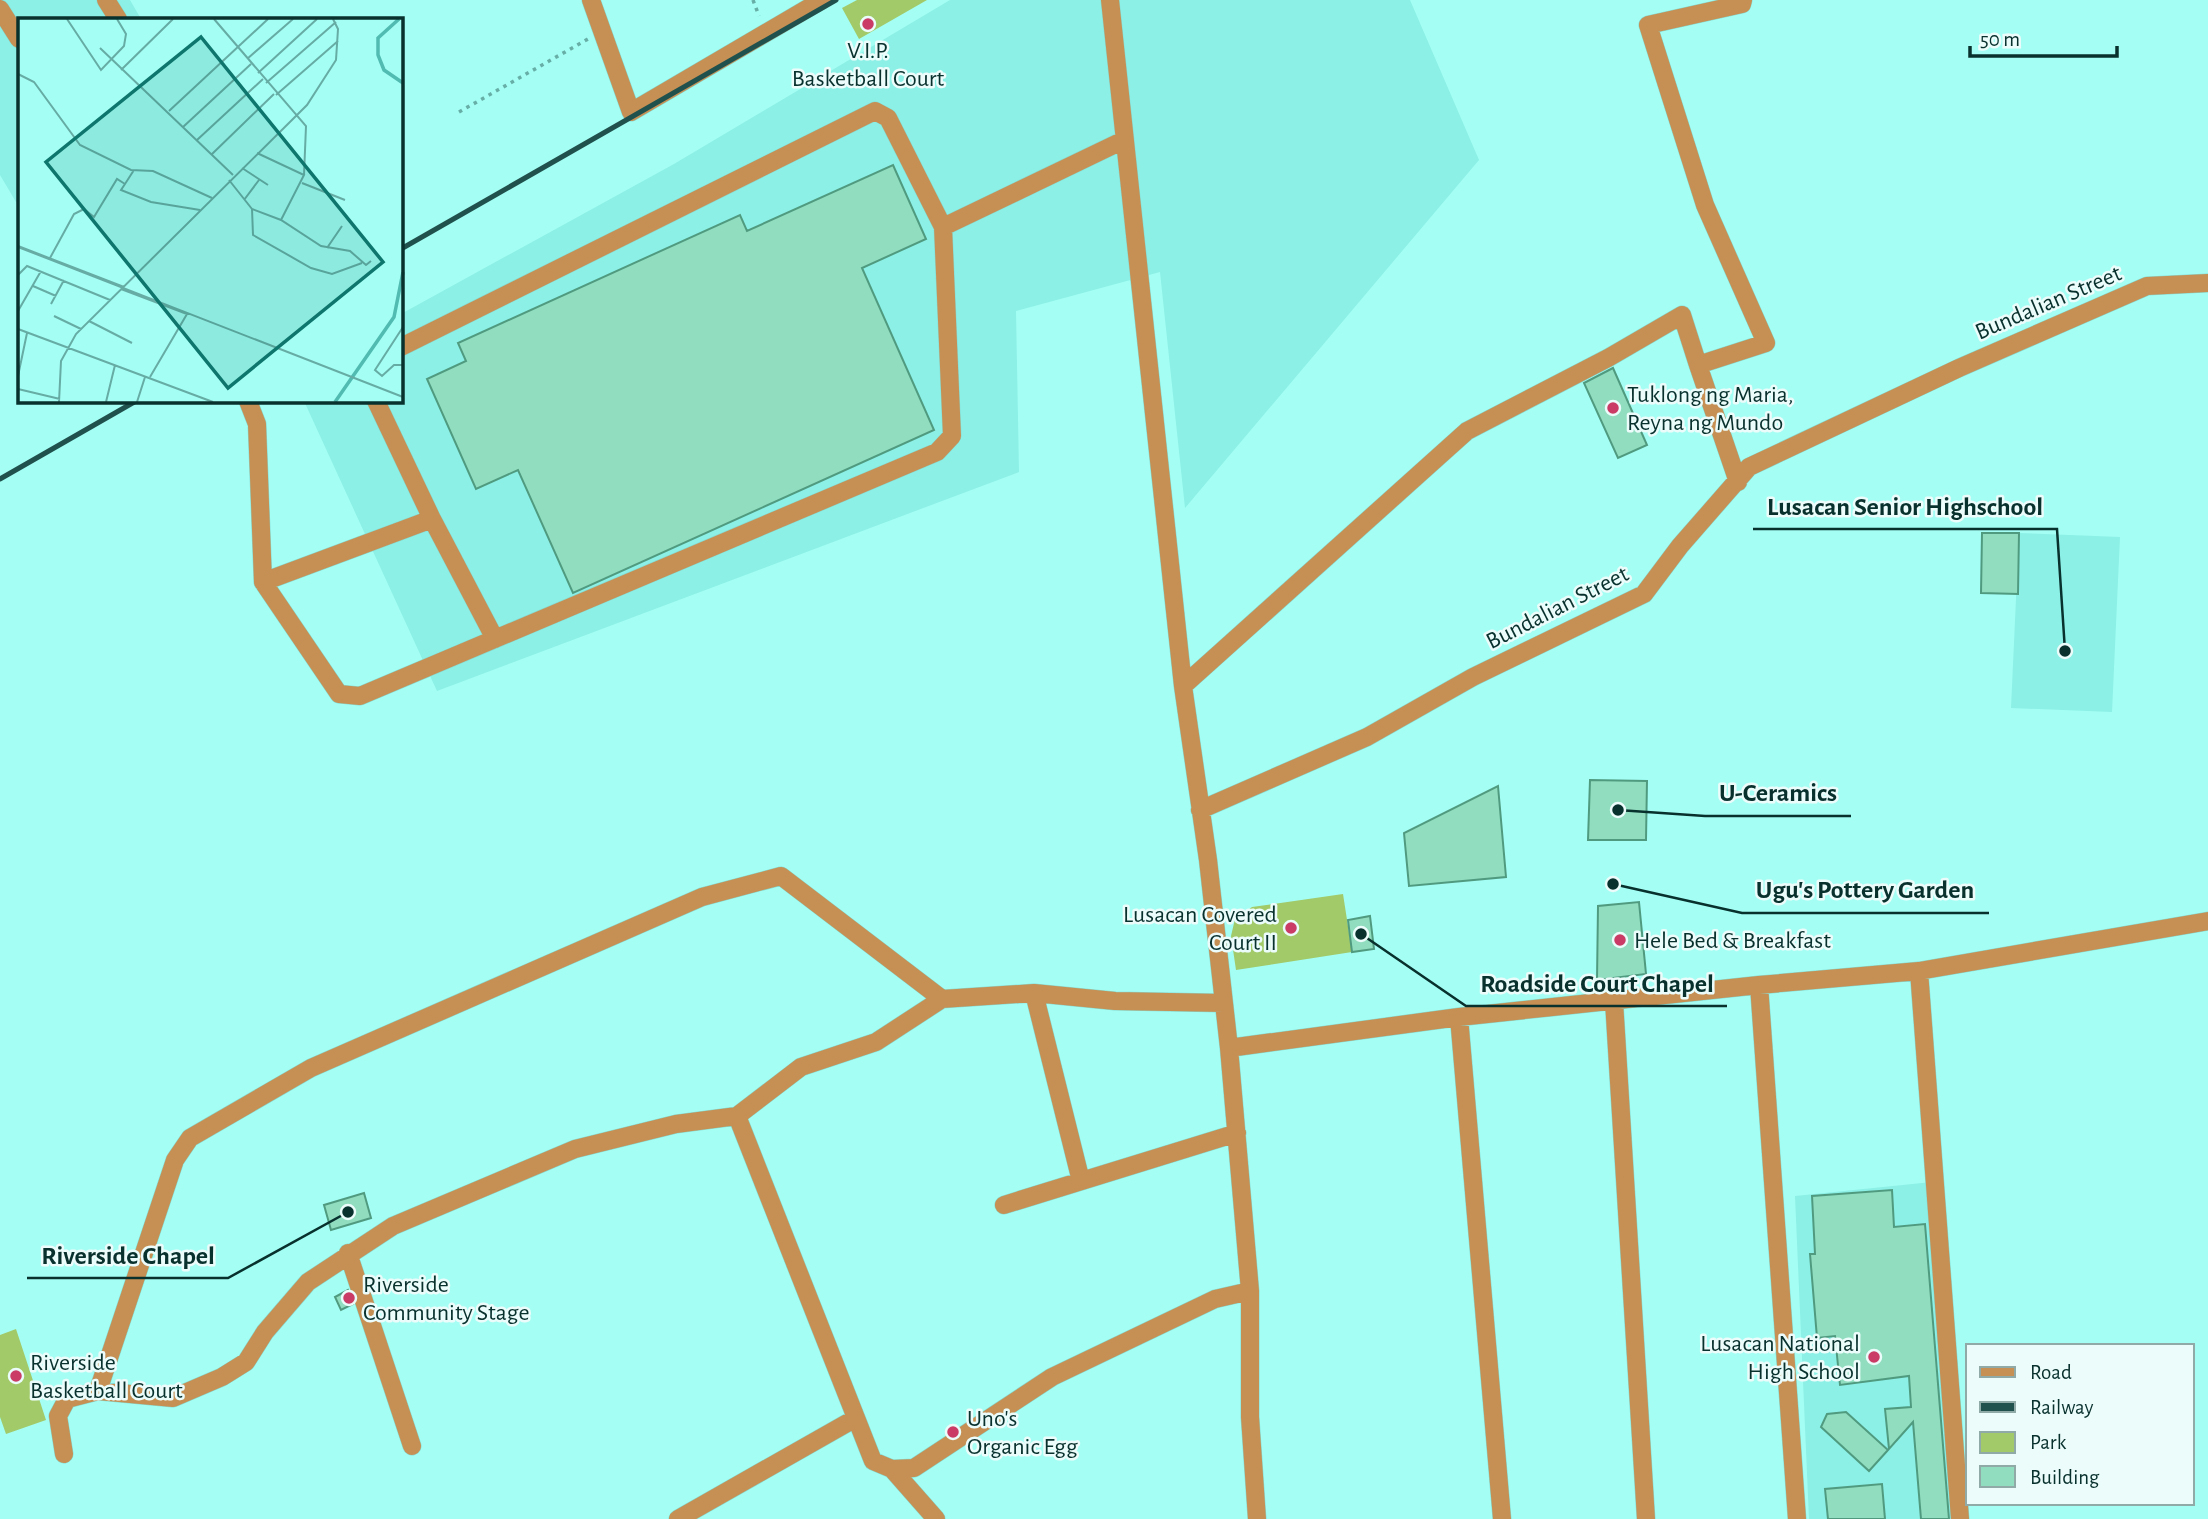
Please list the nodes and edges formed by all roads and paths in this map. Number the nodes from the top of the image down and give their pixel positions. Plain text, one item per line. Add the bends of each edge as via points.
1 (106, 0) edge
2 (591, 0) edge
3 (822, 0) edge
4 (1110, 0) edge
5 (1743, 0) edge
6 (0, 9) edge
7 (117, 18) edge
8 (602, 31) junction
9 (18, 37) edge
10 (459, 112) dead end
11 (1124, 141) junction
12 (943, 227) junction
13 (2208, 283) edge
14 (402, 346) edge
15 (1698, 365) junction
16 (247, 402) edge
17 (376, 402) edge
18 (1738, 482) junction
19 (432, 519) junction
20 (263, 582) junction
21 (495, 639) junction
22 (1183, 686) junction
23 (1200, 810) junction
24 (2208, 921) edge
25 (1919, 971) junction
26 (1759, 985) junction
27 (1034, 993) junction
28 (942, 999) junction
29 (1614, 1000) junction
30 (1224, 1003) junction
31 (1459, 1017) junction
32 (1230, 1048) junction
33 (737, 1116) junction
34 (1237, 1133) junction
35 (1081, 1181) junction
36 (1004, 1205) dead end
37 (348, 1253) junction
38 (1250, 1292) junction
39 (98, 1391) junction
40 (856, 1418) junction
41 (412, 1446) dead end
42 (64, 1454) dead end
43 (892, 1469) junction
44 (678, 1519) edge
45 (936, 1519) edge
46 (1257, 1519) edge
47 (1502, 1519) edge
48 (1646, 1519) edge
49 (1797, 1519) edge
50 (1960, 1519) edge

1 - 7 street
2 - 8 street
3 - 8 street via 631,113
4 - 11 street
5 - 15 street via 1742,4 1648,26 1705,205 1766,343
6 - 9 street
8 - 10 path
11 - 12 street
11 - 22 street
12 - 14 street via 888,118 875,110
12 - 21 street via 952,436 937,452
13 - 18 street, Bundalian Street via 2147,286 1749,467
15 - 18 street
15 - 22 street via 1682,315 1466,431
16 - 20 street via 257,424
17 - 19 street
18 - 23 street, Bundalian Street via 1644,594 1473,677 1367,737
19 - 20 street
19 - 21 street
20 - 21 street via 339,694 360,696
22 - 23 street
23 - 30 street
24 - 25 street
25 - 26 street
25 - 50 street
26 - 29 street
26 - 49 street
27 - 28 street
27 - 30 street via 1115,1001
27 - 35 street
28 - 33 street via 876,1042 801,1067
28 - 39 street via 780,876 702,897 311,1068 190,1138 175,1160
29 - 31 street
29 - 48 street
30 - 32 street
31 - 32 street
31 - 47 street
32 - 34 street
33 - 37 street via 676,1124 575,1149 393,1226
33 - 40 street
34 - 35 street
34 - 38 street
35 - 36 street
37 - 39 street via 308,1282 246,1362 222,1377 173,1398
37 - 41 street
38 - 43 street via 1215,1300 1052,1377 914,1468
38 - 46 street via 1250,1417
39 - 42 street via 67,1399 62,1407 58,1416
40 - 43 street via 873,1461
40 - 44 street
43 - 45 street

